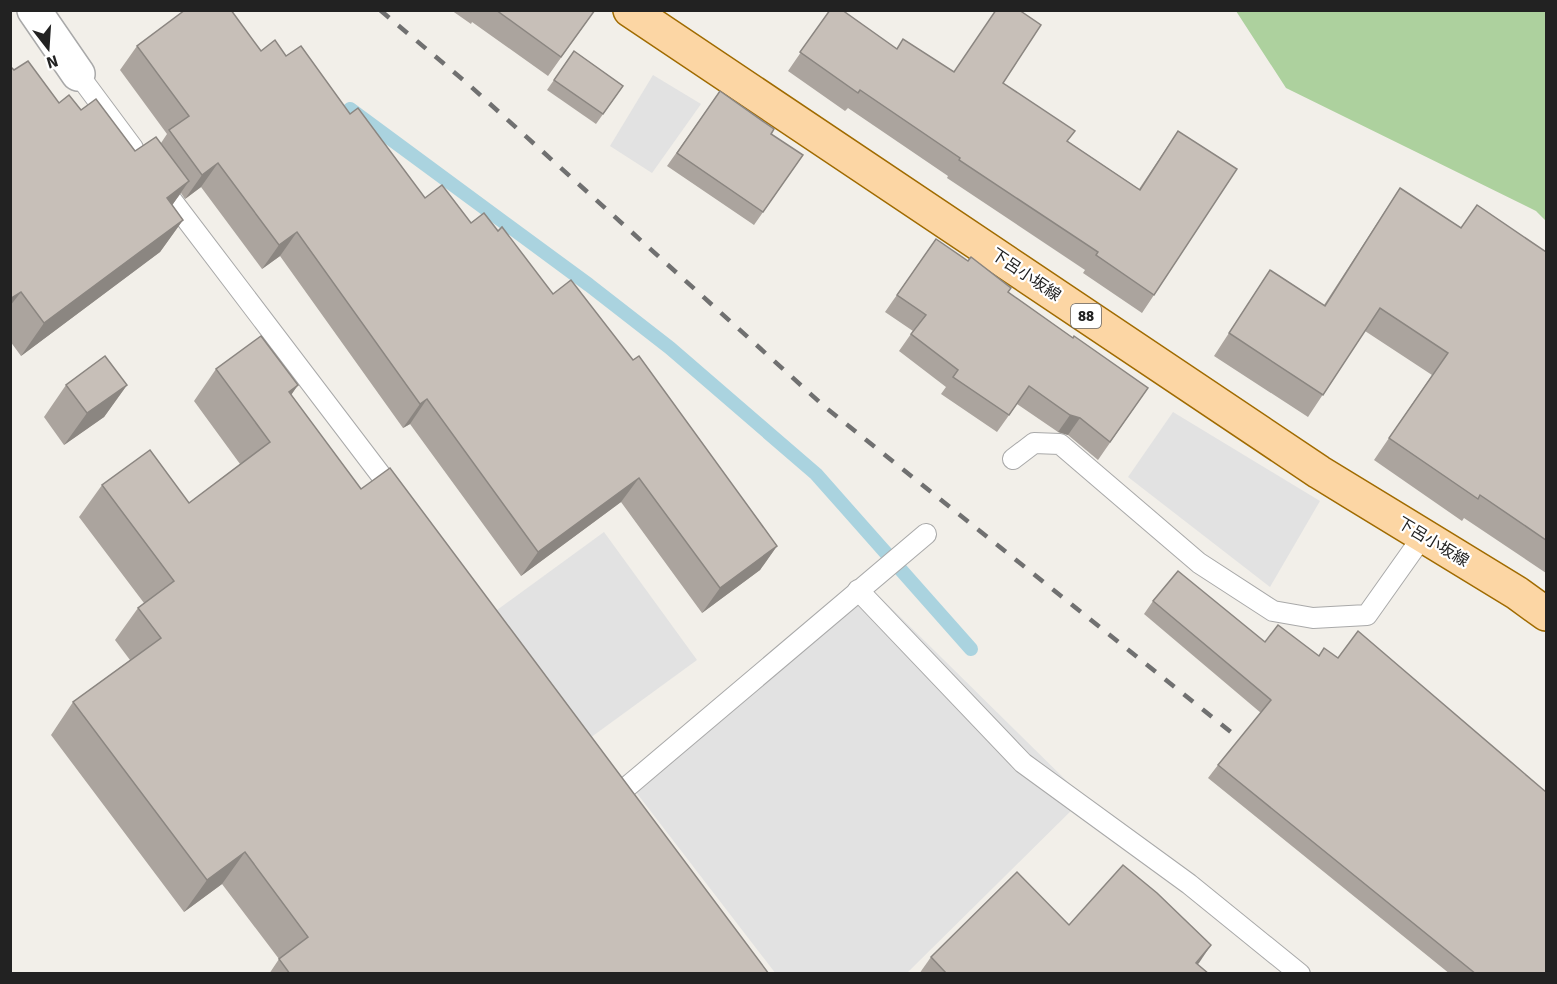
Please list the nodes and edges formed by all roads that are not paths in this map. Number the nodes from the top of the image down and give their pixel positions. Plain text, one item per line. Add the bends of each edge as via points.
1 (33, 10) edge
2 (630, 10) edge
3 (78, 74) joint
4 (1013, 459) dead end
5 (404, 505) edge
6 (926, 534) dead end
7 (1423, 536) junction
8 (858, 590) junction
9 (1546, 614) edge
10 (607, 774) edge
11 (621, 792) junction
12 (636, 811) edge
13 (1300, 974) edge

1 - 3 street
2 - 7 main road, 下呂小坂線 / 88 via 1271,440
3 - 5 lane
4 - 7 lane via 1034,443 1060,444 1199,563 1273,611 1313,618 1367,615
6 - 8 lane
7 - 9 main road, 下呂小坂線 / 88
8 - 11 lane
8 - 13 lane via 1023,763 1189,884
10 - 11 lane
11 - 12 lane

